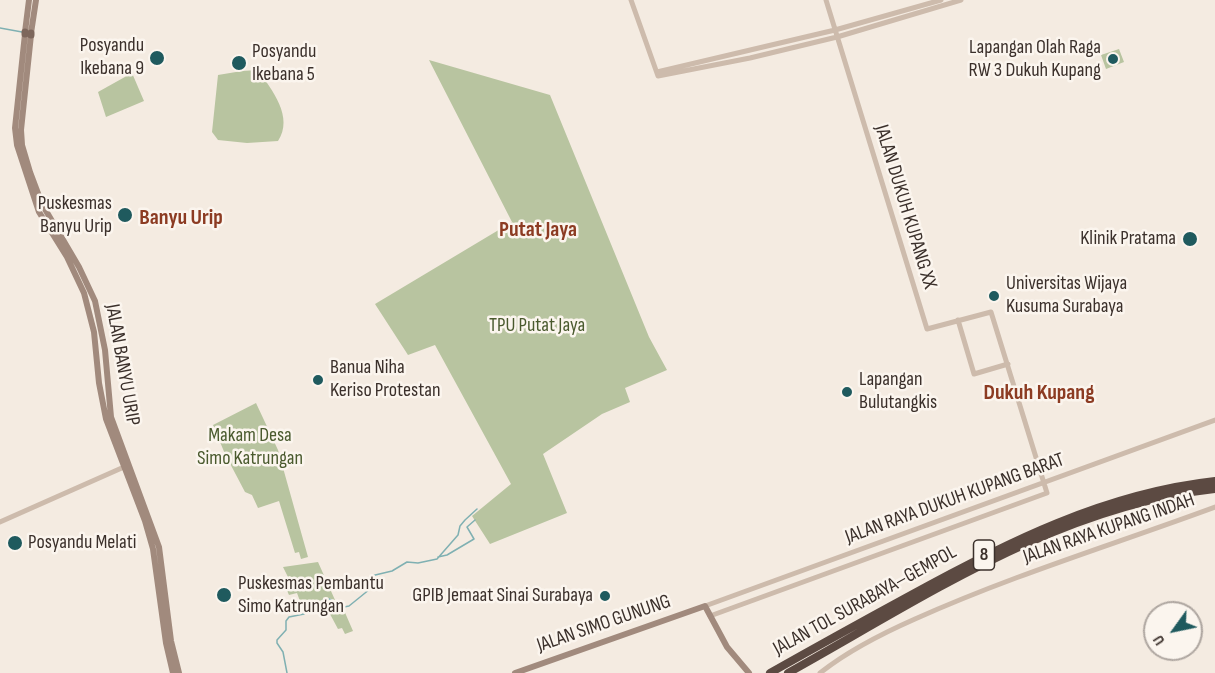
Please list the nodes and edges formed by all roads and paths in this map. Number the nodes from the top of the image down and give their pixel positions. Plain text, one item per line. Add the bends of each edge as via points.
1 (29, 0) edge
2 (36, 0) edge
3 (631, 0) edge
4 (826, 0) edge
5 (941, 0) edge
6 (961, 0) edge
7 (28, 33) junction
8 (836, 34) junction
9 (42, 211) junction
10 (958, 320) junction
11 (1008, 364) junction
12 (1215, 420) edge
13 (123, 467) junction
14 (1215, 481) edge
15 (1043, 483) junction
16 (1215, 489) edge
17 (984, 505) junction
18 (1215, 507) edge
19 (987, 516) junction
20 (0, 522) edge
21 (151, 530) junction
22 (856, 550) junction
23 (860, 561) junction
24 (827, 562) junction
25 (831, 571) junction
26 (775, 581) junction
27 (779, 591) junction
28 (705, 606) junction
29 (710, 616) junction
30 (172, 671) edge
31 (179, 673) edge
32 (515, 673) edge
33 (749, 673) edge
34 (770, 673) edge
35 (788, 673) edge
36 (819, 673) edge

1 - 7 main road, JALAN BANYU URIP
2 - 7 main road, JALAN BANYU URIP
3 - 8 street via 657,72
4 - 8 street
5 - 8 street
6 - 8 street
7 - 9 main road, JALAN BANYU URIP via 22,145
8 - 10 street, JALAN DUKUH KUPANG XX via 927,329
9 - 13 main road, JALAN BANYU URIP via 82,288 94,332 106,419
9 - 21 main road, JALAN BANYU URIP via 91,289 102,328 111,417
10 - 11 street, JALAN DUKUH KUPANG XX via 991,312
10 - 11 street via 974,374
11 - 15 street
12 - 15 street, JALAN RAYA DUKUH KUPANG BARAT
13 - 20 street
13 - 21 main road, JALAN BANYU URIP
14 - 34 highway, JALAN TOL SURABAYA–GEMPOL / 8 via 1123,500 1011,542
15 - 17 street, JALAN RAYA DUKUH KUPANG BARAT
15 - 19 street, JALAN RAYA DUKUH KUPANG BARAT via 1047,493
16 - 35 highway, JALAN TOL SURABAYA–GEMPOL / 8 via 1158,498 1099,515 1028,543
17 - 19 street
17 - 22 street, JALAN RAYA DUKUH KUPANG BARAT
18 - 36 street, JALAN RAYA KUPANG INDAH via 969,595 877,637
19 - 23 street, JALAN RAYA DUKUH KUPANG BARAT
21 - 30 main road, JALAN BANYU URIP
21 - 31 main road, JALAN BANYU URIP via 162,567
22 - 23 street
22 - 24 street, JALAN RAYA DUKUH KUPANG BARAT
23 - 25 street, JALAN RAYA DUKUH KUPANG BARAT
24 - 25 street
24 - 26 street, JALAN RAYA DUKUH KUPANG BARAT
25 - 27 street, JALAN RAYA DUKUH KUPANG BARAT
26 - 27 street
26 - 28 street, JALAN RAYA DUKUH KUPANG BARAT
27 - 29 street, JALAN RAYA DUKUH KUPANG BARAT
28 - 29 main road
28 - 32 main road, JALAN SIMO GUNUNG
29 - 33 main road via 727,647

